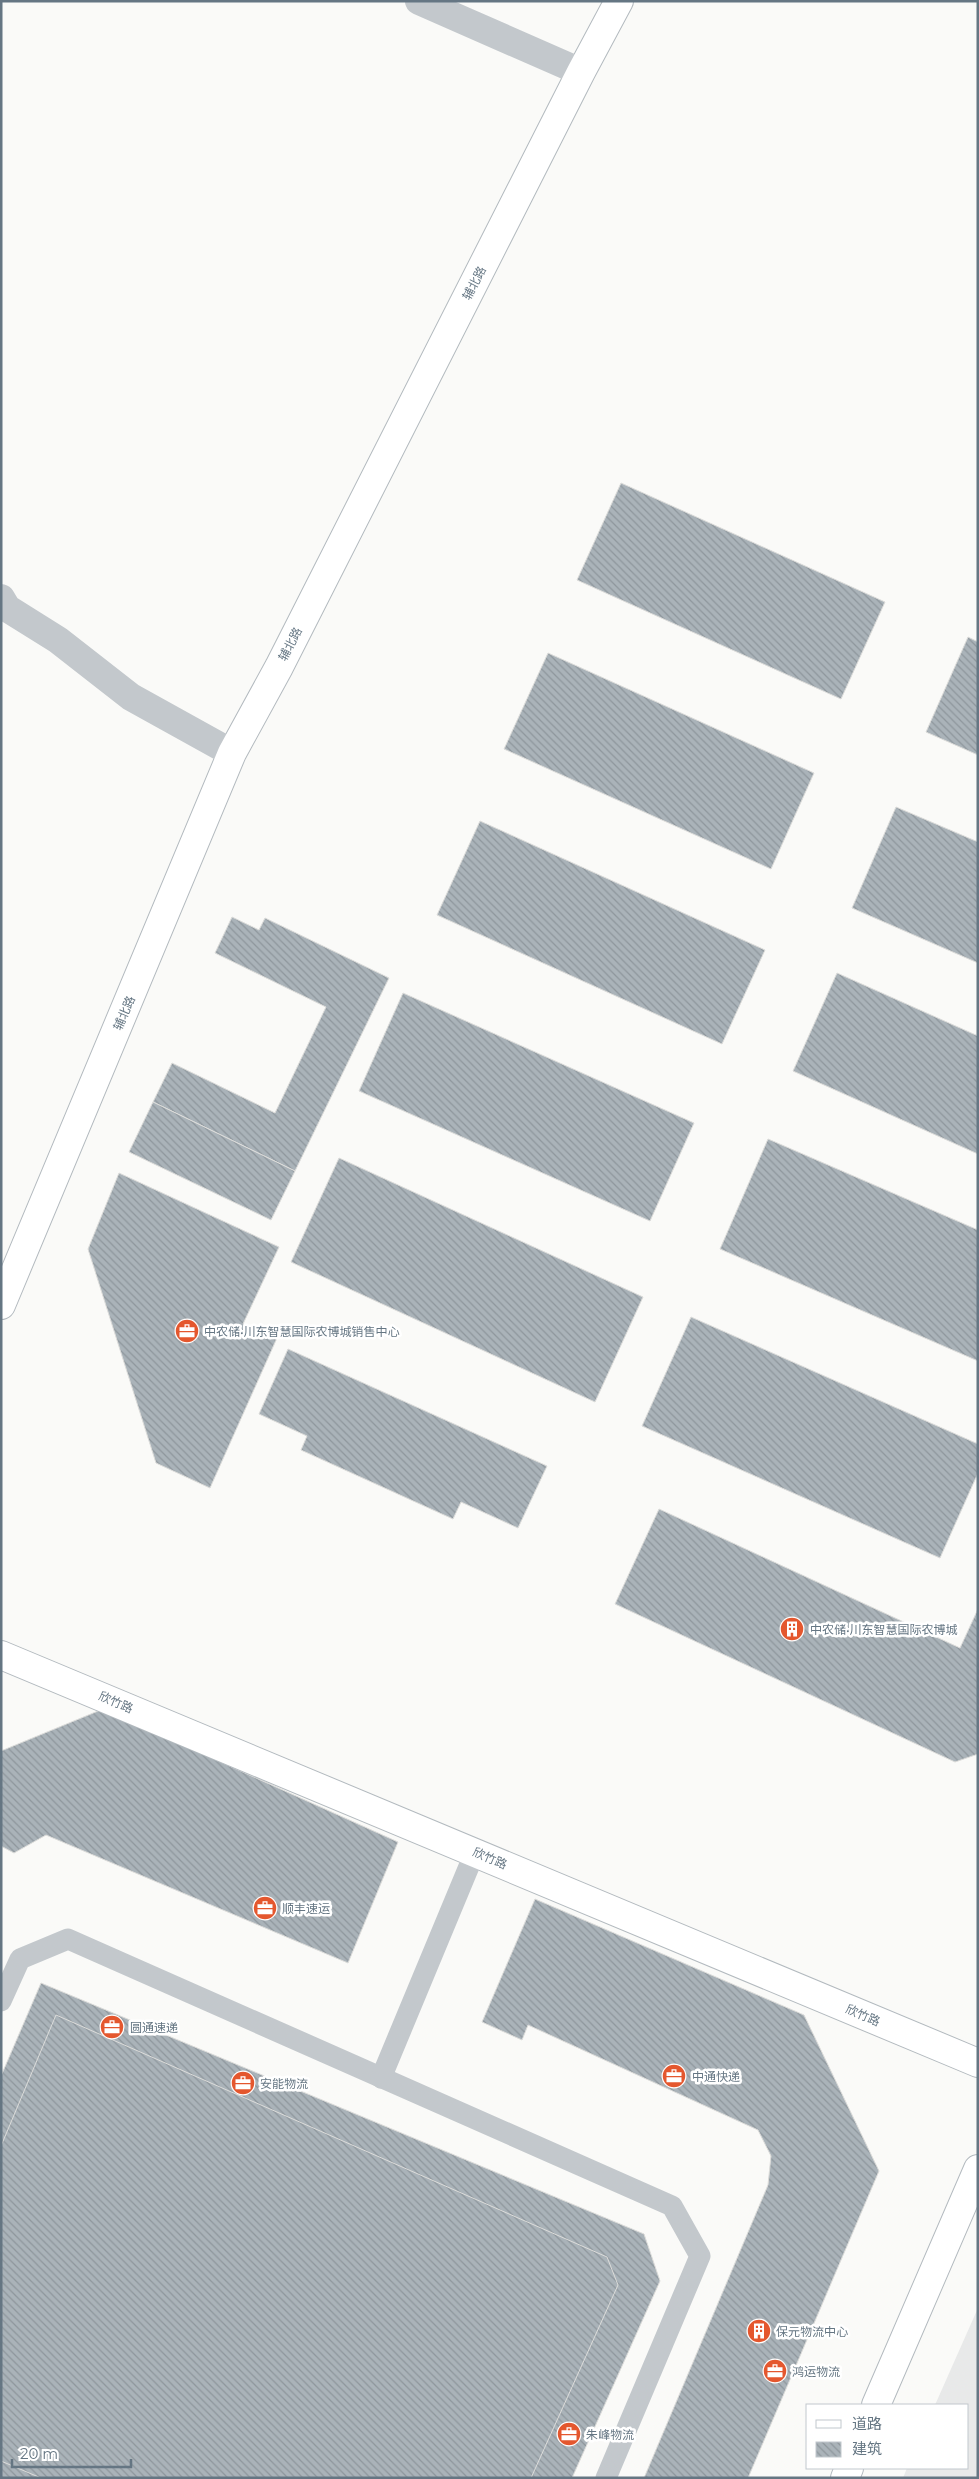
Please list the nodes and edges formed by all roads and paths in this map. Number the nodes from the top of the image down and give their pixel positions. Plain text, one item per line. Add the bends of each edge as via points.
1 (419, 1) edge
2 (619, 1) edge
3 (580, 72) junction
4 (1, 598) edge
5 (232, 752) junction
6 (1, 1305) edge
7 (1, 1654) edge
8 (475, 1852) junction
9 (1, 2001) edge
10 (978, 2063) edge
11 (381, 2078) junction
12 (978, 2168) edge
13 (876, 2404) edge
14 (606, 2478) edge

1 - 3 street
2 - 3 street, 辅北路
3 - 5 street, 辅北路 via 279,667
4 - 5 street via 7,608 58,640 131,697
5 - 6 street, 辅北路
7 - 8 street, 欣竹路
8 - 10 street, 欣竹路
8 - 11 lane
9 - 11 lane via 20,1959 68,1939
11 - 14 lane via 672,2206 700,2256
12 - 13 street

